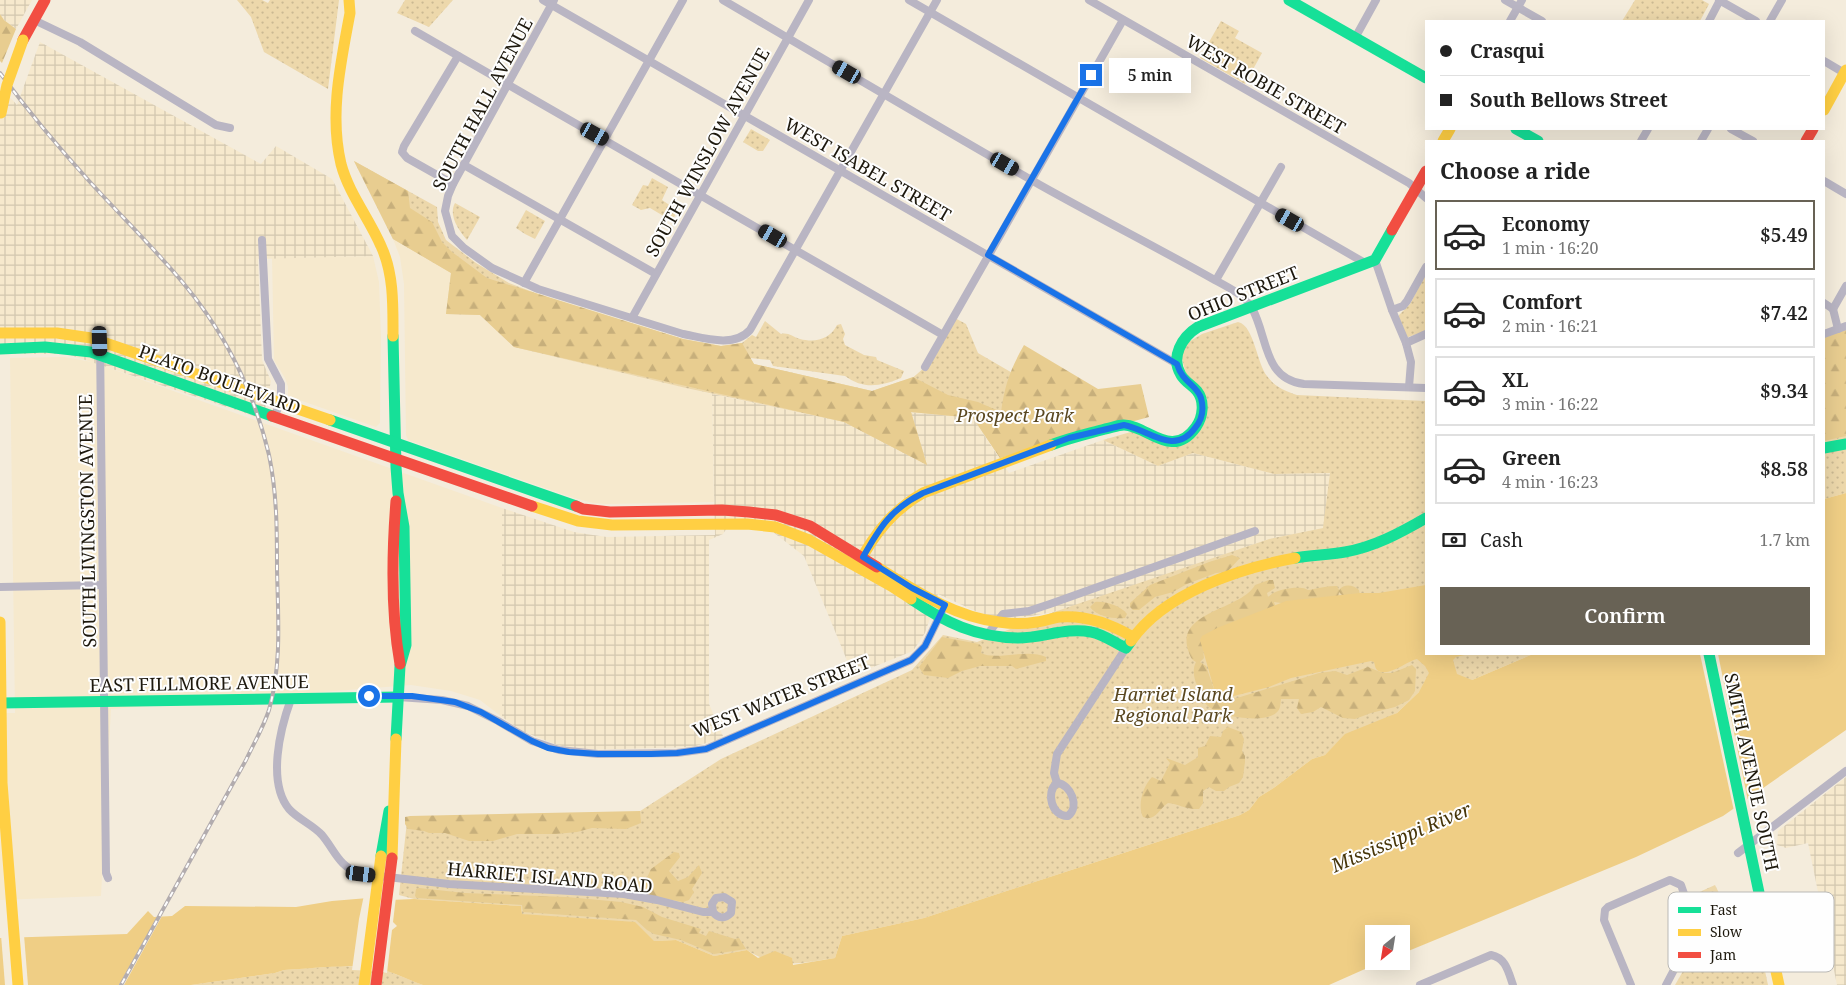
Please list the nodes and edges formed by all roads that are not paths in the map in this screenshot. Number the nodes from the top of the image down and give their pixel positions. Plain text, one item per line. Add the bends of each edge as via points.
1 (46, 0) edge
2 (349, 0) edge
3 (543, 0) edge
4 (683, 0) edge
5 (723, 0) edge
6 (808, 0) edge
7 (909, 0) edge
8 (937, 0) edge
9 (1089, 0) edge
10 (1289, 0) edge
11 (1376, 0) edge
12 (1505, 0) edge
13 (1522, 0) edge
14 (1720, 0) edge
15 (1782, 0) edge
16 (553, 2) edge
17 (1518, 8) junction
18 (930, 12) junction
19 (34, 20) junction
20 (1123, 20) junction
21 (1511, 20) edge
22 (1540, 20) edge
23 (1710, 20) edge
24 (1754, 20) edge
25 (1771, 20) edge
26 (415, 30) dead end
27 (788, 38) junction
28 (1355, 38) junction
29 (458, 56) junction
30 (648, 60) junction
31 (1825, 61) edge
32 (1846, 72) edge
33 (1425, 77) edge
34 (508, 84) junction
35 (884, 94) junction
36 (1079, 97) junction
37 (1825, 108) edge
38 (0, 115) edge
39 (744, 115) junction
40 (230, 128) dead end
41 (1518, 130) edge
42 (1733, 130) edge
43 (604, 139) junction
44 (1536, 140) edge
45 (1750, 140) edge
46 (464, 165) junction
47 (1281, 167) dead end
48 (841, 171) junction
49 (1425, 173) edge
50 (1032, 180) junction
51 (1825, 182) edge
52 (452, 184) junction
53 (1416, 189) junction
54 (1846, 194) edge
55 (700, 195) junction
56 (1425, 197) edge
57 (1260, 202) junction
58 (560, 218) junction
59 (262, 240) dead end
60 (796, 250) junction
61 (988, 255) junction
62 (1370, 261) junction
63 (1425, 269) edge
64 (656, 274) junction
65 (1216, 280) junction
66 (524, 283) junction
67 (1846, 286) edge
68 (1825, 305) edge
69 (1252, 308) junction
70 (1833, 309) junction
71 (1392, 310) junction
72 (632, 318) junction
73 (1842, 328) edge
74 (0, 333) edge
75 (1425, 334) edge
76 (1825, 334) edge
77 (943, 335) junction
78 (100, 341) junction
79 (1406, 343) junction
80 (0, 349) edge
81 (101, 355) junction
82 (1177, 364) junction
83 (925, 367) dead end
84 (1409, 387) junction
85 (1425, 388) edge
86 (279, 403) junction
87 (275, 418) junction
88 (395, 443) junction
89 (1846, 444) edge
90 (1825, 448) edge
91 (396, 460) junction
92 (1425, 518) edge
93 (1254, 531) dead end
94 (860, 562) junction
95 (102, 585) junction
96 (0, 587) edge
97 (945, 605) junction
98 (939, 618) junction
99 (0, 622) edge
100 (995, 622) junction
101 (987, 635) junction
102 (1133, 636) junction
103 (1126, 648) junction
104 (1709, 655) edge
105 (398, 697) junction
106 (291, 699) junction
107 (104, 701) junction
108 (0, 703) edge
109 (1846, 771) edge
110 (1058, 783) dead end
111 (1738, 852) dead end
112 (387, 857) junction
113 (108, 878) dead end
114 (1683, 892) edge
115 (1759, 892) edge
116 (713, 912) dead end
117 (1673, 972) edge
118 (1776, 972) edge
119 (18, 985) edge
120 (364, 985) edge
121 (376, 985) edge
122 (1420, 985) edge
123 (1513, 985) edge
124 (1631, 985) edge
125 (1666, 985) edge
126 (1779, 985) edge

1 - 19 street
2 - 88 street via 350,14 338,95 337,142 348,186 377,236 389,268
3 - 16 street, WEST ISABEL STREET
4 - 30 street
5 - 27 street
6 - 27 street, SOUTH WINSLOW AVENUE
7 - 18 street
8 - 18 street
9 - 20 street, WEST ROBIE STREET
10 - 28 street
11 - 28 street
12 - 17 street
13 - 17 street
14 - 23 street
14 - 24 street
15 - 25 street
16 - 30 street, WEST ISABEL STREET
16 - 34 street, SOUTH HALL AVENUE
17 - 21 street
17 - 22 street
18 - 35 street
18 - 36 street
19 - 38 street, bridge via 7,85
19 - 40 street via 80,42 216,125
20 - 36 street
20 - 53 street, WEST ROBIE STREET
26 - 29 street
27 - 35 street
27 - 39 street, SOUTH WINSLOW AVENUE
28 - 33 street
29 - 34 street
29 - 52 street via 402,152
30 - 39 street, WEST ISABEL STREET
30 - 43 street
31 - 32 street
32 - 37 street
34 - 43 street
34 - 46 street, SOUTH HALL AVENUE
35 - 48 street
35 - 50 street
36 - 50 street
36 - 57 street
39 - 48 street, WEST ISABEL STREET
39 - 55 street, SOUTH WINSLOW AVENUE
41 - 44 street
42 - 45 street
43 - 55 street
43 - 58 street
46 - 52 street, SOUTH HALL AVENUE
46 - 58 street
47 - 57 street
48 - 60 street
48 - 61 street, WEST ISABEL STREET
49 - 53 street
50 - 61 street
50 - 65 street
51 - 54 street
52 - 66 street, SOUTH HALL AVENUE via 445,211 452,236 492,268
53 - 56 street, WEST ROBIE STREET
53 - 62 street
55 - 60 street
55 - 64 street, SOUTH WINSLOW AVENUE
57 - 62 street
57 - 65 street
58 - 64 street
58 - 66 street
59 - 86 street via 268,359 281,384
60 - 72 street via 750,330 740,339 703,338
60 - 77 street
61 - 77 street
61 - 82 street, WEST ISABEL STREET
62 - 69 street, OHIO STREET
62 - 71 street
63 - 71 street via 1403,306
64 - 72 street, SOUTH WINSLOW AVENUE
65 - 69 street via 1246,300
66 - 72 street
67 - 70 street
68 - 70 street
69 - 82 street, OHIO STREET via 1193,330 1180,345
69 - 84 street via 1271,362 1290,381
70 - 73 street
71 - 79 street
73 - 76 street
74 - 78 street, PLATO BOULEVARD via 70,334
75 - 79 street
77 - 83 street
78 - 81 street, SOUTH LIVINGSTON AVENUE
78 - 86 street, PLATO BOULEVARD
79 - 84 street via 1411,362
80 - 81 street, PLATO BOULEVARD via 58,348
81 - 87 street, PLATO BOULEVARD
81 - 95 street, SOUTH LIVINGSTON AVENUE
82 - 94 street via 1180,373 1199,393 1202,406 1197,426 1187,436 1167,441 1124,425 1069,438 923,493 910,499 882,524
84 - 85 street
86 - 87 street
86 - 88 street, PLATO BOULEVARD
87 - 91 street, PLATO BOULEVARD
88 - 91 street
88 - 94 street, PLATO BOULEVARD via 583,509 765,513 802,524
89 - 90 street
91 - 94 street, PLATO BOULEVARD via 578,521 612,525 746,524 776,527
91 - 105 street via 404,527 406,645 400,666
92 - 102 street via 1372,545 1267,564 1195,591 1156,614
93 - 100 street via 1030,611 1003,614
94 - 97 street
94 - 98 street
95 - 96 street
95 - 107 street, SOUTH LIVINGSTON AVENUE
97 - 98 street, WEST WATER STREET
97 - 100 street
98 - 101 street
98 - 105 street, WEST WATER STREET via 920,652 905,664 706,749 598,754 559,750 522,737 468,706 442,700
99 - 108 street
100 - 101 street
100 - 102 street via 1017,624 1063,617 1088,618
101 - 103 street via 1020,638 1072,630 1093,632
102 - 103 street
103 - 110 street via 1057,754 1054,773
104 - 115 street, SMITH AVENUE SOUTH, bridge
105 - 106 street, EAST FILLMORE AVENUE
105 - 112 street
106 - 107 street, EAST FILLMORE AVENUE
106 - 116 street, HARRIET ISLAND ROAD via 279,737 279,792 284,802 320,833 340,862 352,871 449,884 624,894
107 - 108 street, EAST FILLMORE AVENUE
107 - 113 street, SOUTH LIVINGSTON AVENUE
108 - 119 street via 3,797
109 - 111 street
112 - 120 street, bridge
112 - 121 street, bridge
114 - 124 street via 1680,885 1670,880 1605,910 1604,920
117 - 125 street
118 - 126 street, SMITH AVENUE SOUTH, bridge
122 - 123 street via 1491,955 1504,961

